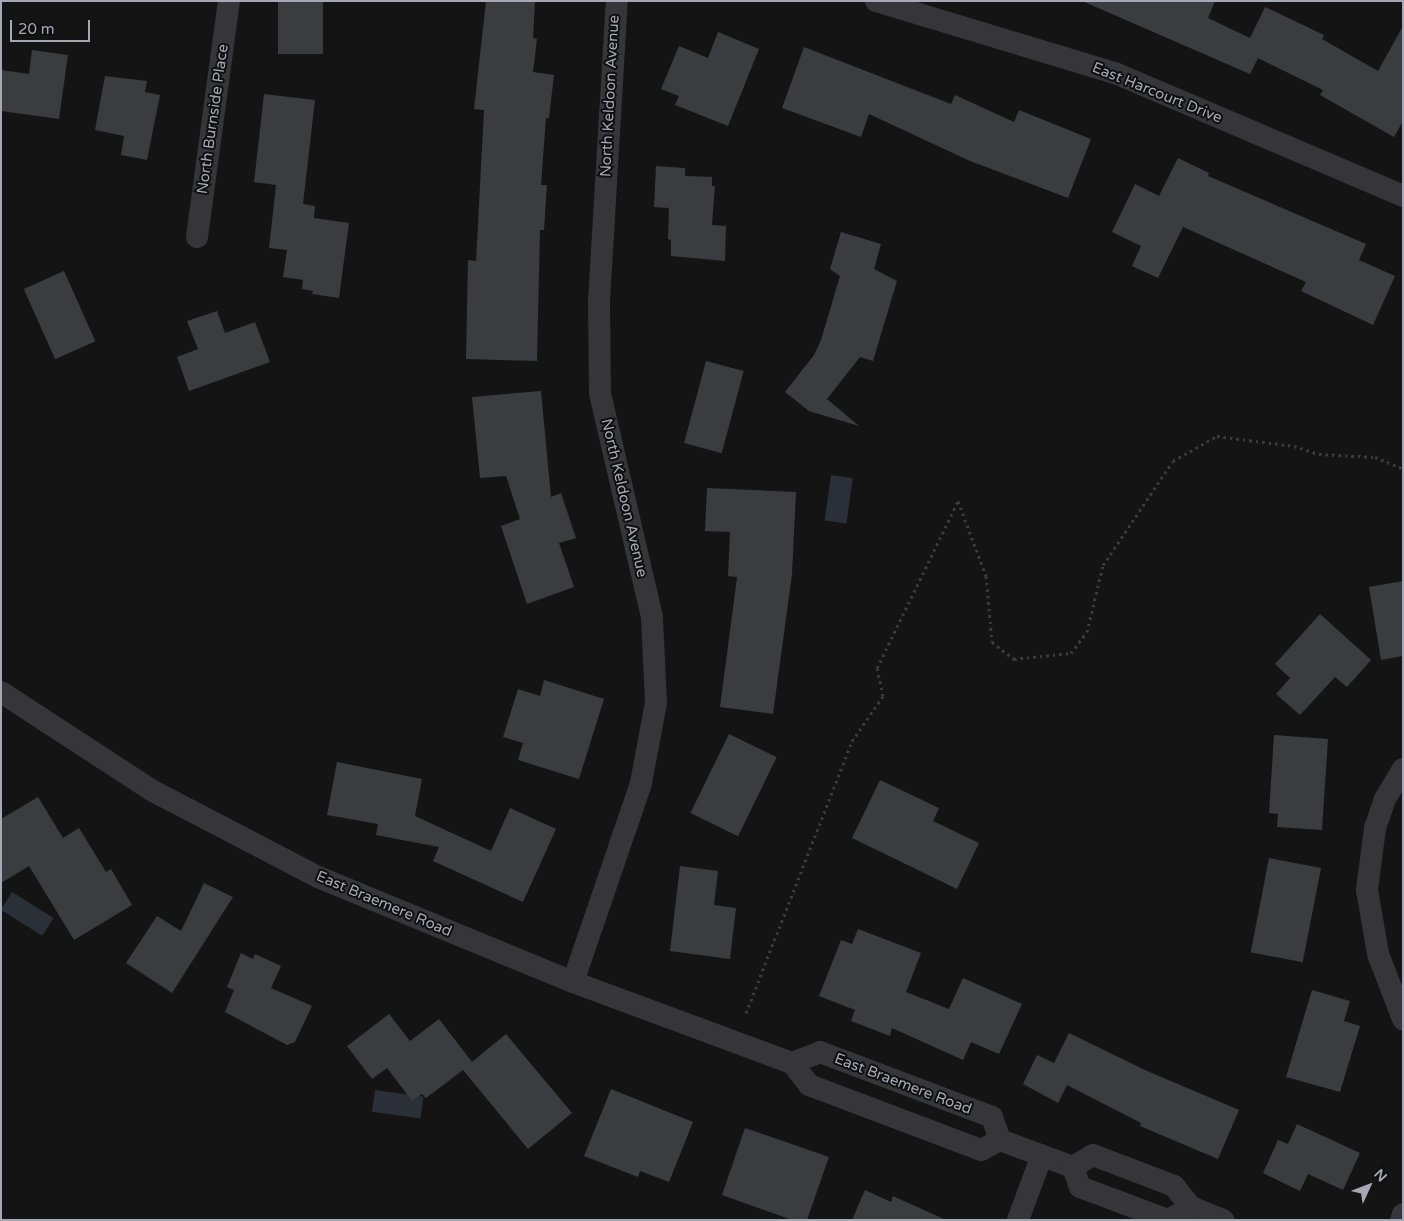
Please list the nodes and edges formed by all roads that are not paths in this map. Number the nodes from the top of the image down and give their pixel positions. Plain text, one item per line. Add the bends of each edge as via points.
1 (229, 1) edge
2 (617, 1) edge
3 (876, 1) edge
4 (1403, 196) edge
5 (196, 237) dead end
6 (1, 692) edge
7 (1403, 769) edge
8 (573, 982) junction
9 (1403, 1019) edge
10 (792, 1063) junction
11 (1000, 1140) junction
12 (1042, 1155) junction
13 (1073, 1167) junction
14 (1191, 1207) junction
15 (1403, 1214) edge
16 (1018, 1220) edge
17 (1224, 1220) edge
18 (1401, 1220) edge

1 - 5 street, North Burnside Place
2 - 8 street, North Keldoon Avenue via 599,301 600,394 652,617 656,703 641,783
3 - 4 street, East Harcourt Drive via 1115,74
6 - 8 street, East Braemere Road via 153,791 318,877
7 - 9 street via 1385,799 1375,828 1367,890 1370,923 1378,954
8 - 10 street, East Braemere Road
10 - 11 street via 809,1085 981,1150
10 - 11 street, East Braemere Road via 820,1052 992,1117
11 - 12 street
12 - 13 street
12 - 16 street
13 - 14 street via 1093,1155 1174,1186
13 - 14 street via 1080,1187 1168,1220
14 - 17 street
15 - 18 street

